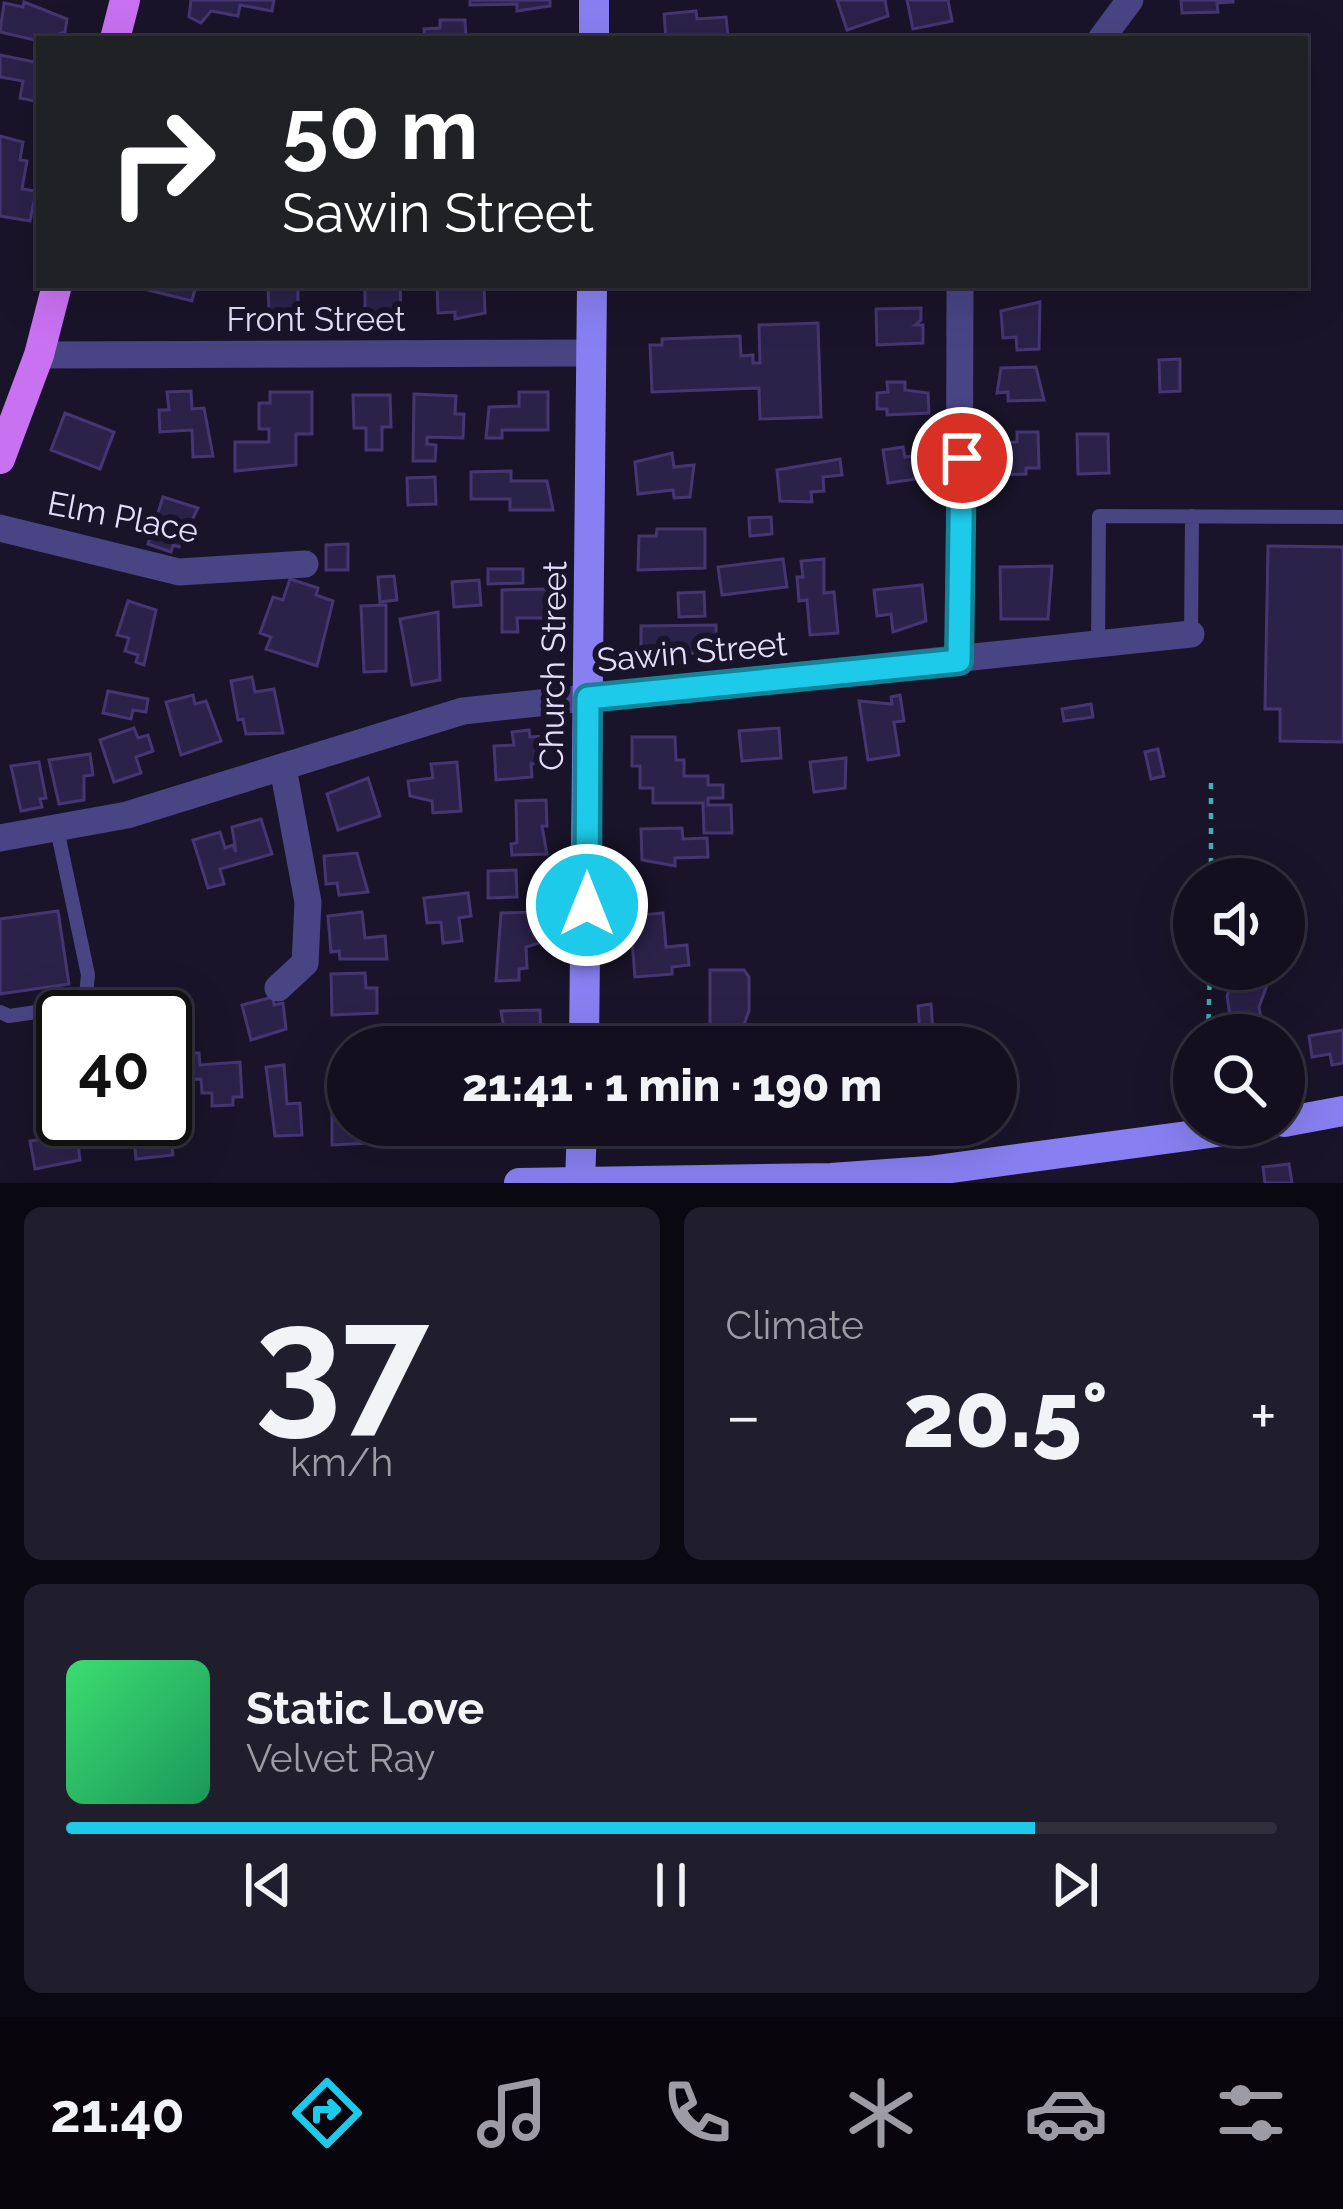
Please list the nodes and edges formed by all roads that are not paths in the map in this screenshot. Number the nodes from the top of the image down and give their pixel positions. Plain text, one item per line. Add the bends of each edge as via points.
1 (124, 0) edge
2 (594, 0) edge
3 (1130, 0) edge
4 (1107, 34) edge
5 (117, 36) edge
6 (594, 36) edge
7 (56, 288) edge
8 (592, 288) edge
9 (960, 288) edge
10 (592, 353) junction
11 (39, 355) junction
12 (0, 459) edge
13 (1192, 516) junction
14 (1343, 517) edge
15 (0, 528) edge
16 (305, 564) dead end
17 (1191, 634) joint
18 (1098, 644) junction
19 (959, 661) junction
20 (588, 698) junction
21 (284, 768) junction
22 (57, 829) junction
23 (0, 838) edge
24 (278, 988) dead end
25 (0, 1012) edge
26 (584, 1026) edge
27 (1343, 1111) edge
28 (1305, 1118) edge
29 (1173, 1138) edge
30 (581, 1146) edge
31 (580, 1181) edge
32 (520, 1183) edge

1 - 5 main road
2 - 6 street
3 - 4 street
7 - 11 main road
8 - 10 street, Church Street
9 - 19 street
10 - 11 street, Front Street
10 - 20 street, Church Street
11 - 12 main road
13 - 14 lane
13 - 17 lane
13 - 18 lane via 1099,515
15 - 16 street, Elm Place via 179,572
17 - 18 street, Sawin Street
18 - 19 street, Sawin Street
19 - 20 street, Sawin Street
20 - 21 street, Sawin Street via 463,711
20 - 26 street, Church Street
21 - 22 street, Sawin Street
21 - 24 street via 308,902 305,963
22 - 23 street, Sawin Street
22 - 25 lane via 88,975 85,1005
27 - 28 street
29 - 31 street via 929,1171
30 - 31 street
31 - 32 street

